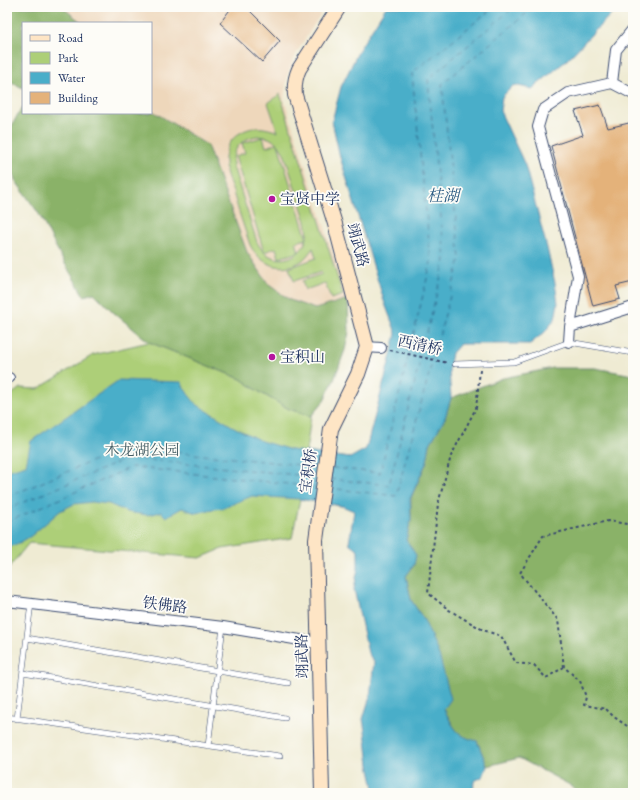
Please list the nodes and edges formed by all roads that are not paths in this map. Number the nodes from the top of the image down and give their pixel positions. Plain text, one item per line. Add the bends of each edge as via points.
1 (339, 7) edge
2 (633, 29) edge
3 (612, 83) junction
4 (633, 94) edge
5 (633, 307) edge
6 (570, 327) junction
7 (569, 342) junction
8 (633, 353) edge
9 (455, 364) road end
10 (331, 429) joint
11 (319, 519) joint
12 (7, 601) edge
13 (31, 603) junction
14 (223, 627) junction
15 (27, 638) junction
16 (318, 643) junction
17 (218, 670) junction
18 (23, 674) junction
19 (288, 683) dead end
20 (213, 706) junction
21 (7, 717) edge
22 (285, 718) dead end
23 (17, 719) junction
24 (208, 746) junction
25 (280, 756) dead end
26 (322, 793) edge

1 - 10 main road, 翊武路 via 299,69 294,87 374,348
2 - 3 street via 616,50
3 - 4 street
3 - 6 street via 568,93 543,110 538,127 578,276
5 - 6 street
6 - 7 street
7 - 8 lane
7 - 9 lane via 514,362
10 - 11 main road, 宝积桥
11 - 16 main road, 翊武路 via 316,540
12 - 13 street, 铁佛路
13 - 14 street, 铁佛路
13 - 15 lane
14 - 16 street, 铁佛路
14 - 17 lane
15 - 17 lane
15 - 18 lane
16 - 26 main road, 翊武路
17 - 19 lane
17 - 20 lane
18 - 20 lane
18 - 23 lane
20 - 22 lane
20 - 24 lane
21 - 23 lane
23 - 24 lane
24 - 25 lane

